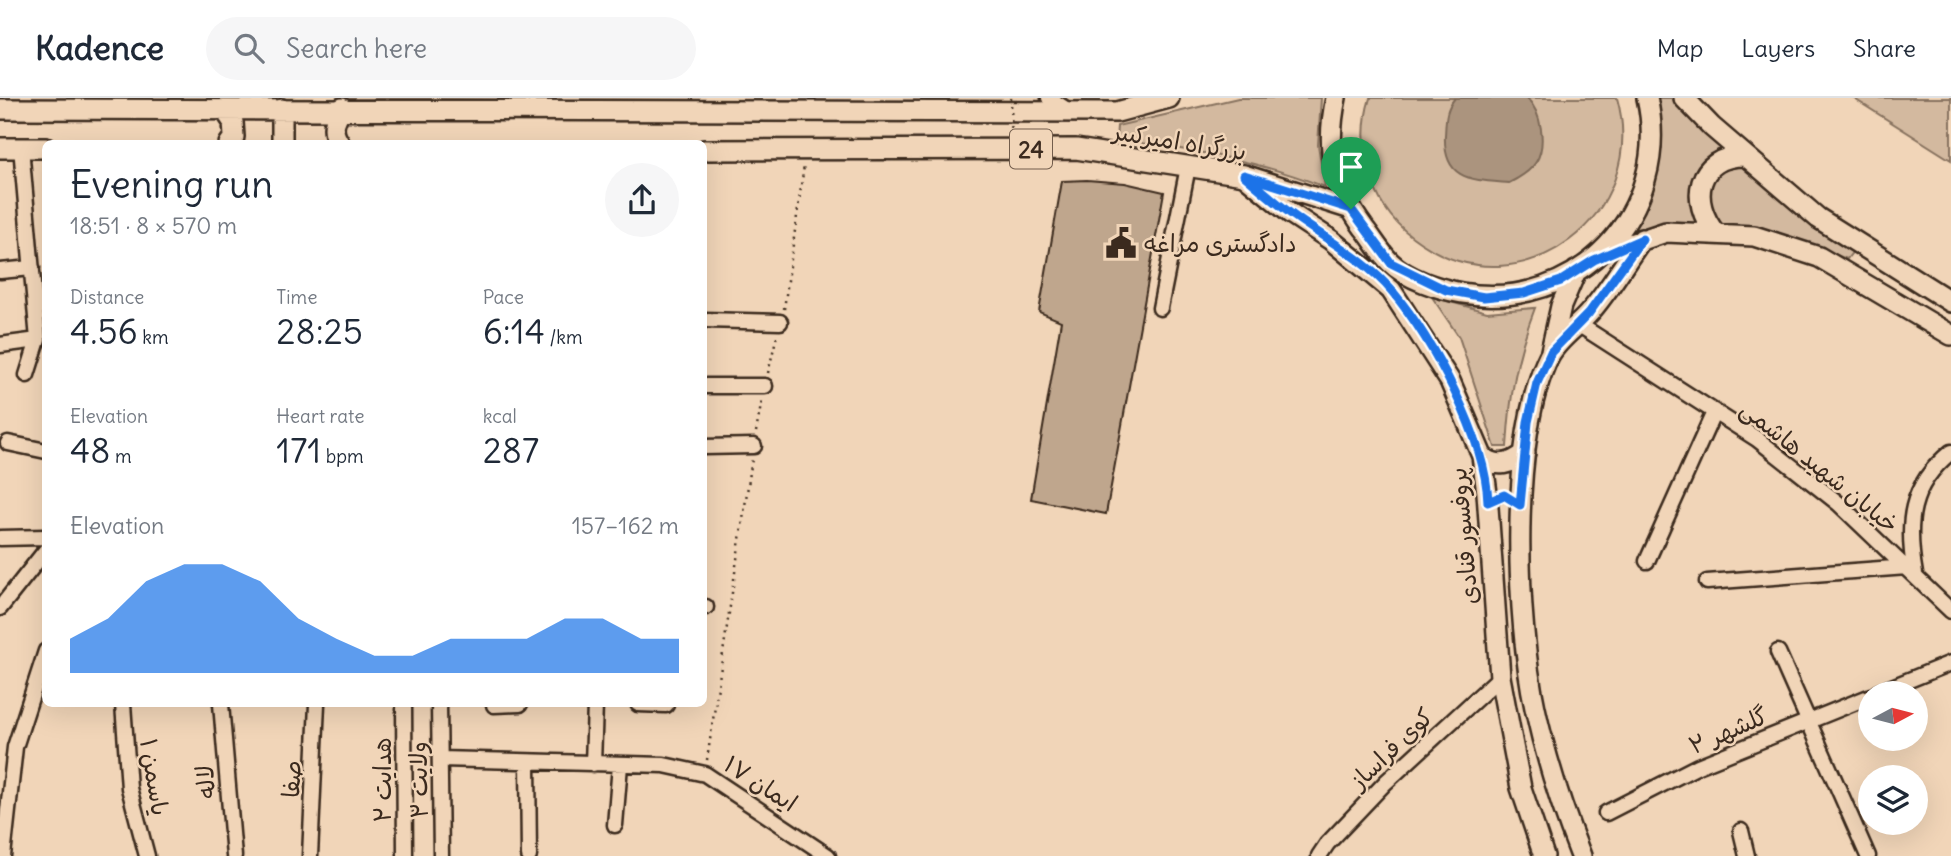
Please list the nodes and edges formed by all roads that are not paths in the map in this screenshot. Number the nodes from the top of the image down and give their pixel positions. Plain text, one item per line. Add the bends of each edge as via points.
1 (1049, 98) edge
2 (1169, 98) edge
3 (1336, 98) edge
4 (1647, 98) edge
5 (1684, 98) edge
6 (77, 103) edge
7 (374, 104) edge
8 (505, 104) edge
9 (687, 104) edge
10 (1077, 107) edge
11 (342, 108) junction
12 (0, 109) edge
13 (282, 109) junction
14 (225, 110) junction
15 (232, 140) edge
16 (282, 140) edge
17 (337, 140) edge
18 (0, 148) edge
19 (21, 148) junction
20 (42, 148) edge
21 (707, 150) edge
22 (1744, 156) junction
23 (1188, 167) junction
24 (1244, 175) junction
25 (1351, 209) junction
26 (1716, 234) junction
27 (1642, 239) junction
28 (1594, 260) junction
29 (32, 268) junction
30 (0, 271) edge
31 (1576, 271) junction
32 (1948, 294) edge
33 (1160, 308) dead end
34 (707, 320) edge
35 (780, 322) dead end
36 (1578, 324) junction
37 (1951, 335) edge
38 (38, 340) junction
39 (0, 345) edge
40 (1551, 352) junction
41 (27, 375) dead end
42 (707, 386) edge
43 (765, 386) dead end
44 (1714, 412) junction
45 (8, 443) dead end
46 (754, 446) dead end
47 (707, 447) edge
48 (42, 450) edge
49 (1951, 452) edge
50 (1525, 453) junction
51 (1482, 456) junction
52 (1488, 502) junction
53 (1520, 505) junction
54 (42, 537) edge
55 (0, 538) edge
56 (42, 555) edge
57 (1647, 561) dead end
58 (1911, 570) junction
59 (1707, 582) dead end
60 (0, 608) edge
61 (1951, 611) edge
62 (1778, 652) dead end
63 (42, 663) edge
64 (1951, 663) edge
65 (1500, 677) junction
66 (1907, 681) edge
67 (1858, 700) edge
68 (123, 707) edge
69 (221, 707) edge
70 (317, 707) edge
71 (404, 707) edge
72 (439, 707) edge
73 (595, 707) edge
74 (1808, 720) junction
75 (440, 759) junction
76 (528, 762) junction
77 (593, 764) junction
78 (620, 765) junction
79 (1606, 813) dead end
80 (615, 825) dead end
81 (1741, 831) dead end
82 (3, 856) edge
83 (147, 856) edge
84 (234, 856) edge
85 (310, 856) edge
86 (405, 856) edge
87 (441, 856) edge
88 (529, 856) edge
89 (828, 856) edge
90 (1319, 856) edge
91 (1544, 856) edge
92 (1581, 856) edge
93 (1747, 856) edge
94 (1868, 856) edge

1 - 10 street
2 - 10 main road, بزرگراه امیرکبیر / 24 via 1117,112
3 - 25 main road via 1330,128 1336,181
4 - 28 main road via 1652,118 1651,158 1640,197 1621,231
5 - 22 main road
6 - 12 main road, بزرگراه امیرکبیر / 24
6 - 14 main road, بزرگراه امیرکبیر / 24
7 - 8 main road, بزرگراه امیرکبیر / 24
7 - 11 main road, بزرگراه امیرکبیر / 24
8 - 9 main road, بزرگراه امیرکبیر / 24
9 - 10 main road, بزرگراه امیرکبیر / 24
11 - 13 main road, بزرگراه امیرکبیر / 24
11 - 17 main road via 334,122
13 - 14 main road, بزرگراه امیرکبیر / 24
13 - 16 main road
14 - 15 main road via 233,122
18 - 19 main road
19 - 20 main road
19 - 29 street
21 - 23 main road, بزرگراه امیرکبیر / 24 via 1076,149
22 - 26 main road via 1726,156 1710,165 1701,184 1700,205
22 - 32 main road via 1818,218
23 - 24 main road, بزرگراه امیرکبیر / 24
23 - 33 street
24 - 25 main road, بزرگراه امیرکبیر / 24
24 - 51 main road, پروفسور قنادی via 1391,290 1450,381
25 - 31 main road via 1391,263 1446,290 1484,297 1524,293
26 - 27 main road via 1666,232
26 - 37 main road via 1754,236 1819,257
27 - 28 main road
27 - 36 main road
28 - 31 main road
29 - 30 street
29 - 38 street
31 - 40 main road via 1561,306
34 - 35 street
36 - 40 main road
36 - 44 street, خیابان شهید هاشمی
38 - 39 street
38 - 41 street
40 - 50 main road via 1537,383
42 - 43 street
44 - 57 street
44 - 58 street, خیابان شهید هاشمی via 1828,495
45 - 48 street
46 - 47 street
49 - 58 street via 1930,471 1916,495 1909,537
50 - 51 main road via 1505,464 1488,462
50 - 53 main road
51 - 52 main road, پروفسور قنادی
52 - 53 main road via 1504,495
52 - 65 main road, پروفسور قنادی
53 - 92 main road via 1524,631 1535,706 1557,794
54 - 55 street
56 - 60 street
58 - 59 street
58 - 61 street, خیابان شهید هاشمی
62 - 74 street
63 - 82 street via 15,747
64 - 66 street
65 - 90 street, کوی فراساز via 1386,782
65 - 91 main road, پروفسور قنادی via 1521,788
67 - 74 street, گلشهر ۲
68 - 83 street, یاسمن ۱ via 129,788
69 - 84 street, لاله
70 - 85 street, صفا
71 - 86 street, هدایت ۲
72 - 75 street, ولایت ۲
73 - 77 street
74 - 79 street, گلشهر ۲ via 1698,766
74 - 94 street
75 - 76 street, ایمان ۱۷
75 - 87 street, ولایت ۲
76 - 77 street, ایمان ۱۷
76 - 88 street
77 - 78 street, ایمان ۱۷
78 - 80 street
78 - 89 street, ایمان ۱۷ via 664,765 705,774
81 - 93 street

